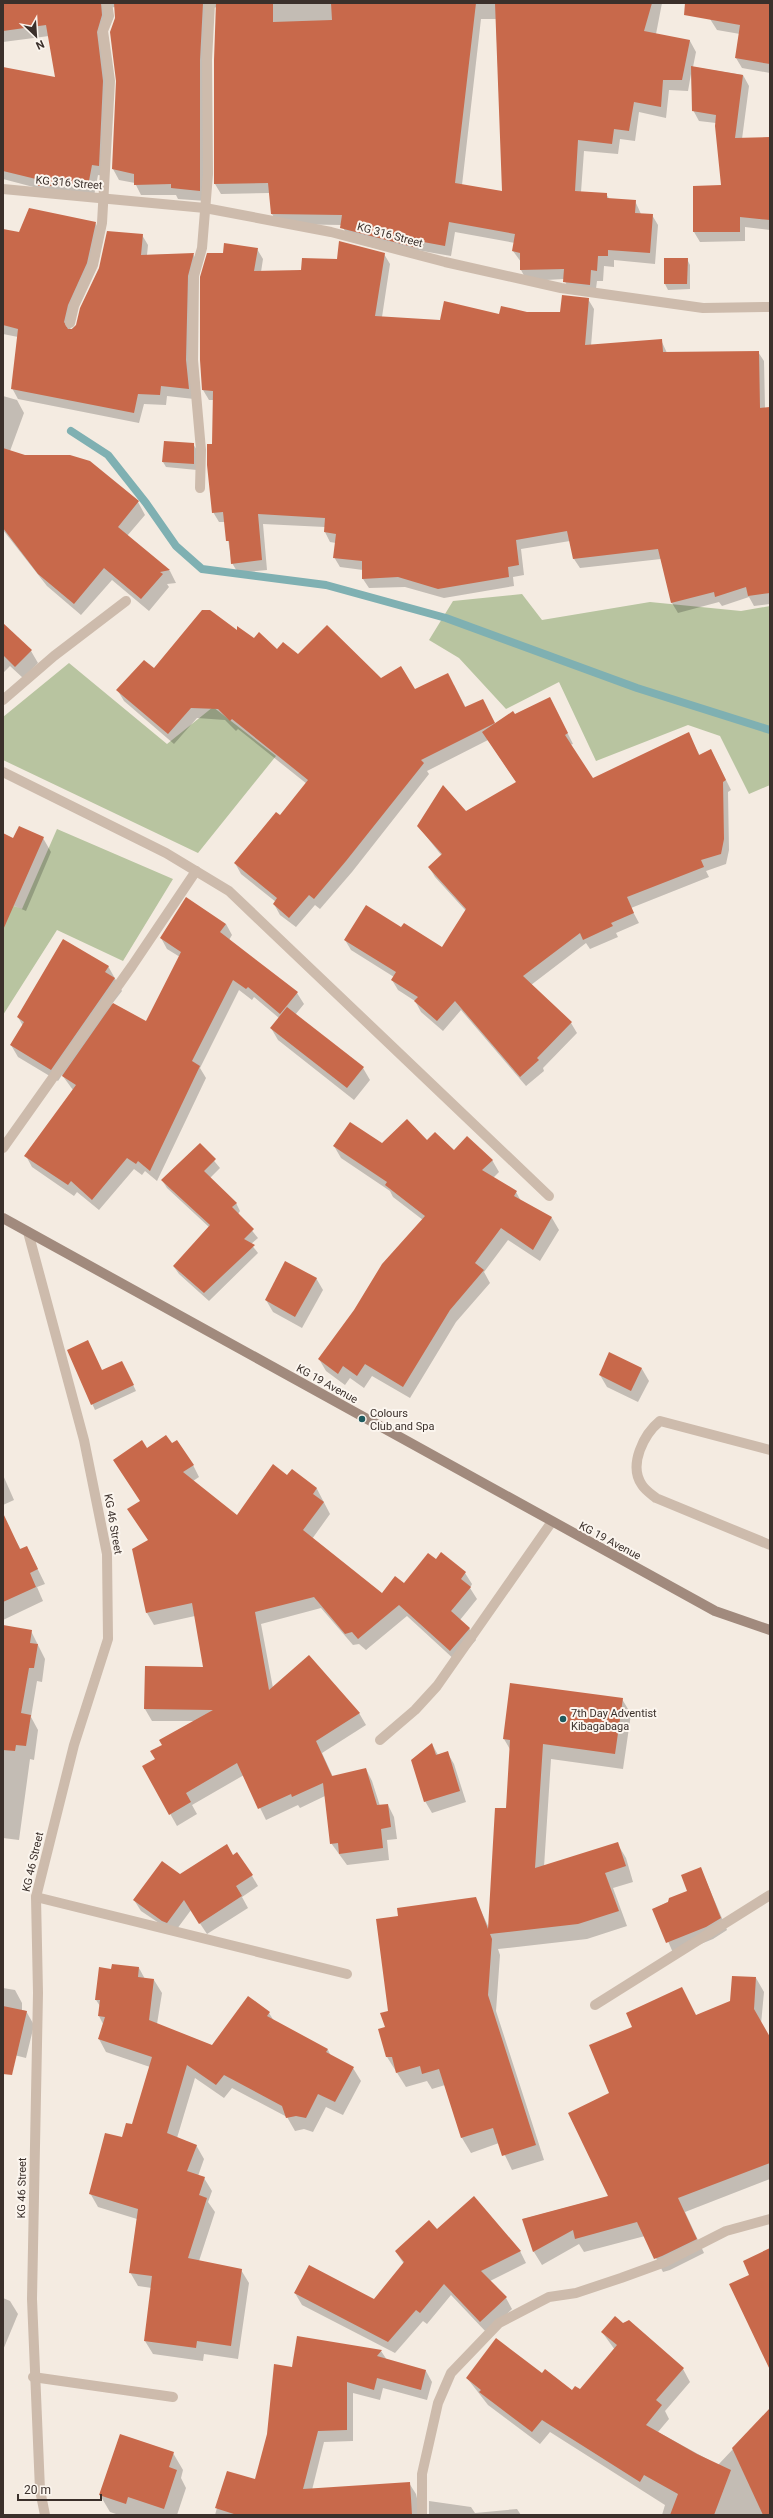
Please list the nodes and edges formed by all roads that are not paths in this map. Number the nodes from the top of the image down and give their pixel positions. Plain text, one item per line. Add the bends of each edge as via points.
1 (108, 3) edge
2 (210, 3) edge
3 (3, 189) edge
4 (104, 198) junction
5 (205, 208) junction
6 (770, 307) edge
7 (70, 324) dead end
8 (200, 488) dead end
9 (126, 601) dead end
10 (3, 700) edge
11 (3, 772) edge
12 (196, 871) junction
13 (3, 1148) edge
14 (549, 1196) dead end
15 (3, 1218) edge
16 (28, 1232) junction
17 (770, 1450) edge
18 (551, 1523) junction
19 (770, 1545) edge
20 (770, 1630) edge
21 (380, 1740) dead end
22 (770, 1895) edge
23 (36, 1897) junction
24 (347, 1974) dead end
25 (595, 2005) dead end
26 (770, 2218) edge
27 (33, 2377) junction
28 (173, 2397) dead end
29 (45, 2515) edge
30 (422, 2515) edge

1 - 4 street via 110,16 103,31 110,81
2 - 5 street via 207,60 208,174
3 - 4 street, KG 316 Street
4 - 5 street, KG 316 Street
4 - 7 street via 102,223 93,265 74,306
5 - 6 street, KG 316 Street via 331,232 445,262 562,288 703,308
5 - 8 street via 202,248 194,284 193,360 201,450
9 - 10 street via 54,656
11 - 12 street via 166,853
12 - 13 street
12 - 14 street via 229,891
15 - 16 main road, KG 19 Avenue
16 - 18 main road, KG 19 Avenue
16 - 23 street, KG 46 Street via 84,1440 107,1554 108,1639 74,1745
17 - 19 street via 660,1421 649,1430 636,1462 641,1484 656,1498
18 - 20 main road, KG 19 Avenue via 715,1612
18 - 21 street via 437,1686 415,1710
22 - 25 street
23 - 24 street
23 - 27 street, KG 46 Street via 38,1993 32,2299
26 - 30 street via 726,2231 664,2262 621,2278 576,2293 549,2297 499,2323 451,2373 438,2402 422,2474
27 - 28 street
27 - 29 street, KG 46 Street via 40,2490

